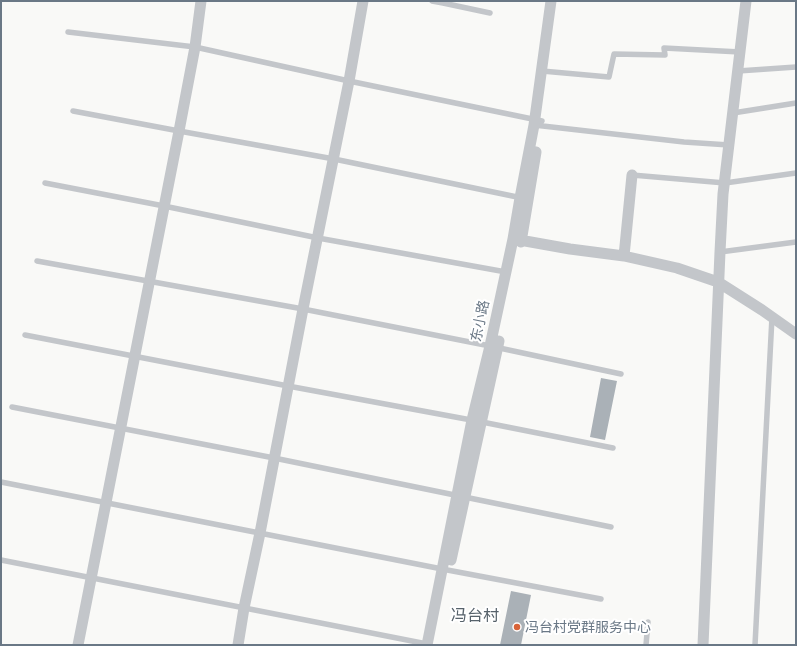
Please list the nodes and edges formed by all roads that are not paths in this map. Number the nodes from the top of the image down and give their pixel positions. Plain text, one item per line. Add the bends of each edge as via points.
1 (201, 1) edge
2 (363, 1) edge
3 (432, 1) edge
4 (551, 1) edge
5 (558, 1) edge
6 (746, 1) edge
7 (490, 13) dead end
8 (68, 32) dead end
9 (194, 47) junction
10 (740, 52) junction
11 (796, 67) edge
12 (738, 70) junction
13 (545, 72) junction
14 (349, 81) junction
15 (796, 103) edge
16 (73, 111) dead end
17 (733, 113) junction
18 (538, 123) junction
19 (179, 131) junction
20 (729, 145) junction
21 (334, 159) junction
22 (796, 173) edge
23 (632, 175) joint
24 (45, 183) dead end
25 (725, 183) junction
26 (524, 199) junction
27 (164, 206) junction
28 (318, 238) junction
29 (517, 240) junction
30 (796, 242) edge
31 (720, 252) junction
32 (624, 256) junction
33 (37, 261) dead end
34 (506, 272) junction
35 (149, 281) junction
36 (718, 282) junction
37 (303, 309) junction
38 (772, 316) junction
39 (796, 334) edge
40 (25, 336) dead end
41 (494, 347) junction
42 (134, 357) junction
43 (621, 374) dead end
44 (288, 386) junction
45 (12, 407) dead end
46 (477, 421) junction
47 (120, 428) junction
48 (613, 448) dead end
49 (274, 458) junction
50 (1, 482) edge
51 (461, 496) junction
52 (106, 503) junction
53 (611, 527) dead end
54 (260, 533) junction
55 (1, 560) edge
56 (446, 570) junction
57 (91, 578) junction
58 (601, 599) dead end
59 (244, 608) junction
60 (648, 622) dead end
61 (78, 645) edge
62 (238, 645) edge
63 (429, 645) edge
64 (646, 645) edge
65 (703, 645) edge
66 (755, 645) edge

1 - 9 street
2 - 14 street
3 - 7 lane
4 - 13 street, 东小路
5 - 13 street, 东小路
6 - 10 street
8 - 9 lane
9 - 14 lane
9 - 19 street
10 - 12 street
10 - 13 lane via 664,48 665,55 614,54 609,76
11 - 12 lane
12 - 17 street
13 - 18 street, 东小路
14 - 18 lane
14 - 21 street
15 - 17 lane
16 - 19 lane
17 - 20 street
18 - 20 lane via 684,142
18 - 26 street, 东小路
19 - 21 lane
19 - 27 street
20 - 25 street
21 - 26 lane
21 - 28 street
22 - 25 lane
23 - 25 lane
23 - 32 street
24 - 27 lane
25 - 31 street
26 - 29 street, 东小路
27 - 28 lane
27 - 35 street
28 - 34 lane
28 - 37 street
29 - 32 street
29 - 34 street, 东小路
29 - 41 street, 东小路
30 - 31 lane
31 - 36 street
32 - 36 street via 677,268
33 - 35 lane
34 - 41 street, 东小路
35 - 37 lane
35 - 42 street
36 - 38 street
36 - 65 street
37 - 41 lane
37 - 44 street
38 - 39 street
38 - 66 lane
40 - 42 lane
41 - 43 lane
41 - 46 street, 东小路
42 - 44 lane
42 - 47 street
44 - 46 lane
44 - 49 street
45 - 47 lane
46 - 48 lane
46 - 51 street, 东小路
47 - 49 lane
47 - 52 street
49 - 51 lane
49 - 54 street
50 - 52 lane
51 - 53 lane
51 - 56 street, 东小路
52 - 54 lane
52 - 57 street
54 - 56 lane
54 - 59 street
55 - 57 lane
56 - 58 lane
56 - 63 street, 东小路
57 - 59 lane
57 - 61 street
59 - 62 street
59 - 63 lane
60 - 64 lane

